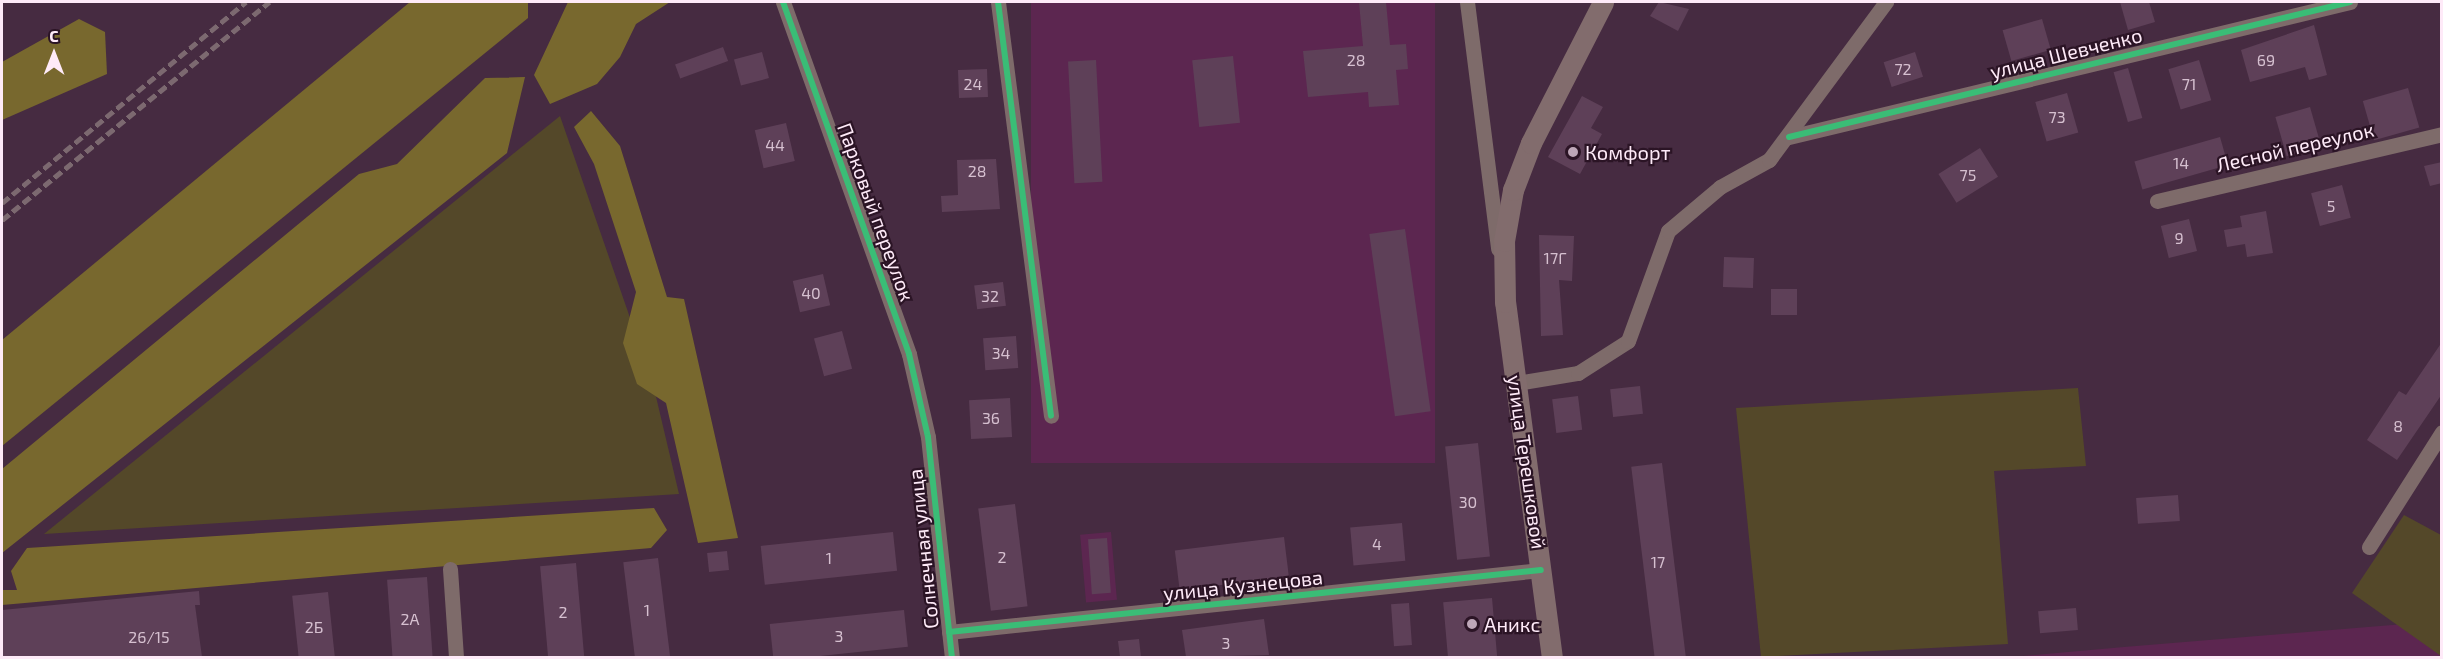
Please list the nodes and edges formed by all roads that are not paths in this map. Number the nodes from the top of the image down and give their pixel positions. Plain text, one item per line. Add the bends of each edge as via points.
1 (783, 2) edge
2 (999, 2) edge
3 (1467, 2) edge
4 (1603, 2) edge
5 (1886, 2) edge
6 (2350, 2) edge
7 (2442, 134) edge
8 (1789, 137) junction
9 (2157, 201) dead end
10 (1505, 302) junction
11 (1516, 382) junction
12 (1051, 416) dead end
13 (2442, 432) edge
14 (928, 437) joint
15 (2369, 547) dead end
16 (450, 569) dead end
17 (1541, 570) junction
18 (949, 632) junction
19 (456, 657) edge
20 (952, 657) edge
21 (1552, 657) edge

1 - 14 street, Парковый переулок via 909,354
2 - 12 street
3 - 10 street, улица Терешковой
4 - 10 main road, улица Терешковой via 1513,190 1504,241
5 - 8 street
6 - 8 street, улица Шевченко
7 - 9 street, Лесной переулок
8 - 11 street via 1761,166 1720,188 1668,231 1628,341 1578,373
10 - 11 main road, улица Терешковой
11 - 17 main road, улица Терешковой
13 - 15 street
14 - 18 street, Солнечная улица
16 - 19 street
17 - 18 street, улица Кузнецова
17 - 21 main road, улица Терешковой
18 - 20 street, Солнечная улица

